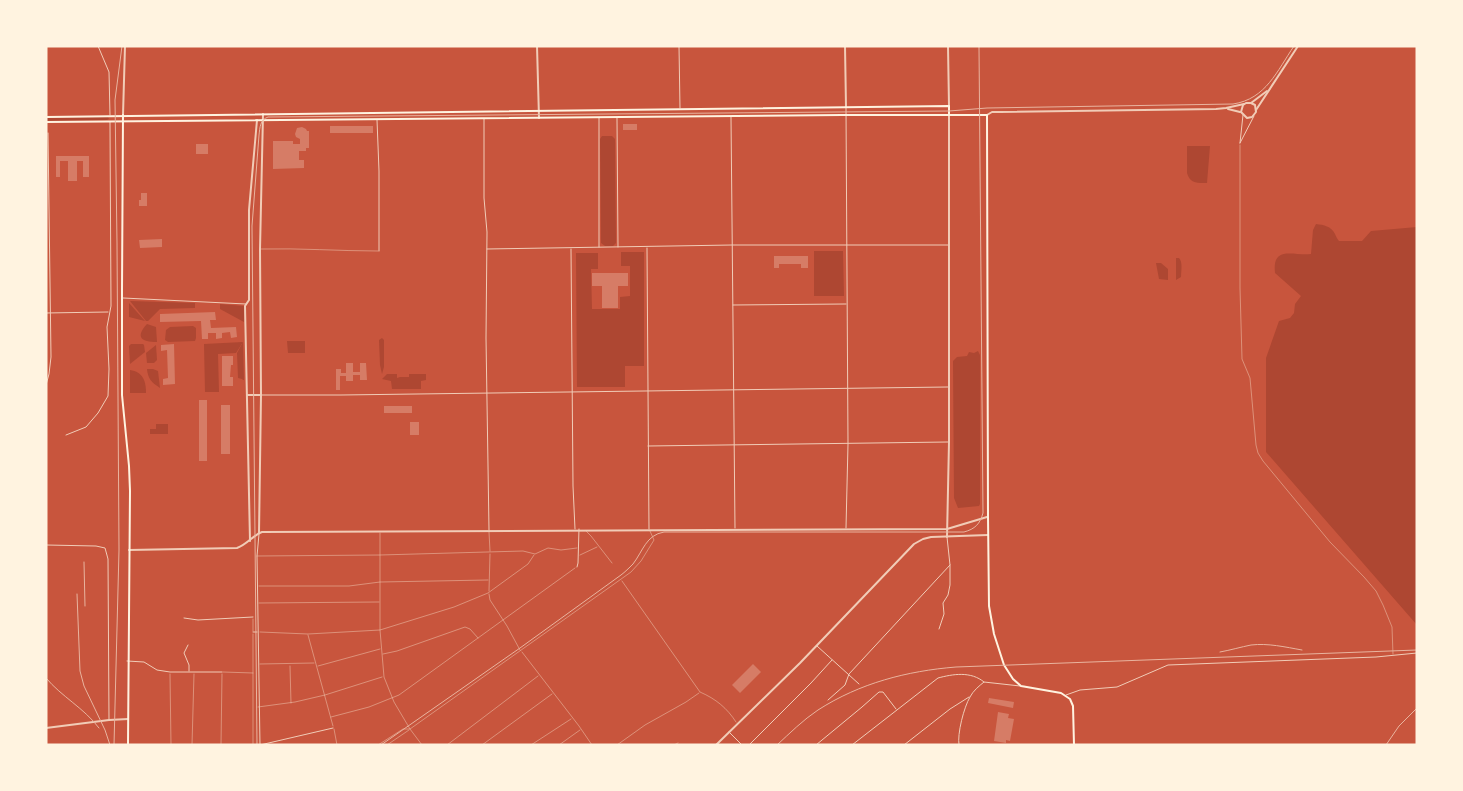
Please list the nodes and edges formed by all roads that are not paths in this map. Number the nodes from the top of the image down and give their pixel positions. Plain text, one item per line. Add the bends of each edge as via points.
1 (98, 46) edge
2 (125, 46) edge
3 (537, 46) edge
4 (679, 46) edge
5 (846, 46) edge
6 (948, 46) edge
7 (1298, 46) edge
8 (1269, 90) junction
9 (1251, 103) junction
10 (1244, 104) junction
11 (949, 106) junction
12 (846, 107) junction
13 (731, 108) junction
14 (1226, 108) junction
15 (680, 109) junction
16 (539, 110) junction
17 (1256, 110) junction
18 (483, 111) junction
19 (214, 114) junction
20 (263, 114) junction
21 (846, 114) junction
22 (1242, 114) junction
23 (110, 115) junction
24 (123, 115) junction
25 (152, 115) junction
26 (949, 115) junction
27 (987, 115) junction
28 (731, 116) junction
29 (1254, 116) junction
30 (46, 117) edge
31 (617, 117) junction
32 (484, 118) junction
33 (539, 118) junction
34 (599, 118) junction
35 (377, 119) junction
36 (214, 120) junction
37 (257, 120) junction
38 (263, 120) junction
39 (110, 121) junction
40 (123, 121) junction
41 (151, 121) junction
42 (46, 122) edge
43 (48, 133) dead end
44 (1240, 144) junction
45 (847, 244) junction
46 (732, 245) junction
47 (949, 245) junction
48 (647, 247) junction
49 (571, 248) junction
50 (599, 248) junction
51 (618, 248) junction
52 (260, 249) junction
53 (487, 249) junction
54 (379, 251) joint
55 (122, 298) junction
56 (247, 304) junction
57 (847, 304) junction
58 (733, 305) junction
59 (110, 312) junction
60 (46, 313) edge
61 (51, 313) junction
62 (46, 385) edge
63 (949, 387) junction
64 (847, 388) junction
65 (734, 390) junction
66 (648, 391) junction
67 (487, 392) junction
68 (573, 392) junction
69 (247, 395) junction
70 (262, 395) junction
71 (66, 435) dead end
72 (949, 442) junction
73 (848, 444) junction
74 (648, 446) junction
75 (734, 446) junction
76 (988, 517) junction
77 (574, 529) junction
78 (579, 529) junction
79 (583, 529) junction
80 (649, 529) junction
81 (734, 529) junction
82 (846, 529) junction
83 (947, 529) junction
84 (489, 531) junction
85 (380, 532) junction
86 (259, 533) junction
87 (988, 535) junction
88 (947, 537) junction
89 (250, 542) junction
90 (46, 545) edge
91 (599, 546) junction
92 (578, 548) junction
93 (129, 550) junction
94 (490, 552) junction
95 (535, 554) junction
96 (578, 555) junction
97 (257, 556) junction
98 (380, 556) junction
99 (612, 563) dead end
100 (950, 565) junction
101 (577, 567) joint
102 (622, 579) junction
103 (489, 580) junction
104 (380, 582) junction
105 (257, 586) junction
106 (488, 593) junction
107 (380, 602) junction
108 (258, 603) junction
109 (253, 617) joint
110 (184, 618) dead end
111 (504, 620) junction
112 (939, 629) dead end
113 (380, 630) junction
114 (253, 632) junction
115 (258, 632) junction
116 (308, 634) junction
117 (479, 639) junction
118 (188, 645) dead end
119 (816, 645) junction
120 (381, 649) junction
121 (521, 651) junction
122 (1417, 653) edge
123 (381, 654) junction
124 (1394, 656) junction
125 (832, 660) junction
126 (127, 661) junction
127 (315, 663) junction
128 (258, 664) junction
129 (290, 664) junction
130 (317, 666) junction
131 (170, 672) junction
132 (189, 672) junction
133 (194, 672) junction
134 (222, 672) junction
135 (254, 673) junction
136 (849, 674) junction
137 (540, 675) junction
138 (384, 676) junction
139 (984, 682) junction
140 (860, 684) dead end
141 (1021, 686) junction
142 (700, 692) junction
143 (554, 693) junction
144 (325, 695) junction
145 (1066, 695) junction
146 (970, 697) junction
147 (391, 698) junction
148 (828, 700) dead end
149 (291, 703) junction
150 (258, 707) junction
151 (897, 710) junction
152 (331, 717) junction
153 (572, 718) junction
154 (128, 719) junction
155 (109, 720) junction
156 (737, 724) junction
157 (46, 728) edge
158 (333, 728) junction
159 (410, 729) junction
160 (581, 729) junction
161 (728, 732) junction
162 (958, 742) junction
163 (678, 744) dead end
164 (128, 745) edge
165 (171, 745) edge
166 (192, 745) edge
167 (221, 745) edge
168 (253, 745) edge
169 (260, 745) edge
170 (337, 745) edge
171 (378, 745) edge
172 (387, 745) edge
173 (422, 745) edge
174 (447, 745) edge
175 (482, 745) edge
176 (530, 745) edge
177 (559, 745) edge
178 (592, 745) edge
179 (617, 745) edge
180 (674, 745) edge
181 (716, 745) edge
182 (742, 745) edge
183 (749, 745) edge
184 (816, 745) edge
185 (852, 745) edge
186 (904, 745) edge
187 (954, 745) edge
188 (959, 745) edge
189 (1074, 745) edge

1 - 23 street via 109,72
2 - 24 street
3 - 16 street
4 - 15 street
5 - 12 street
6 - 11 street
7 - 8 street
8 - 9 street
8 - 17 street
9 - 10 street
9 - 17 street
10 - 14 street
10 - 22 street
11 - 12 main road
11 - 26 main road
12 - 13 main road
12 - 21 street
13 - 15 main road
13 - 28 main road
14 - 22 street
14 - 27 street via 992,112
15 - 16 main road
16 - 18 main road
16 - 33 street
17 - 29 street
18 - 20 main road
18 - 32 main road
19 - 20 main road
19 - 25 main road
19 - 36 main road
20 - 38 street
21 - 26 main road
21 - 28 main road
21 - 45 street
22 - 29 street via 1247,118
22 - 44 street
23 - 24 main road
23 - 30 main road
23 - 39 street
24 - 25 main road
24 - 40 main road
25 - 41 main road
26 - 27 main road
26 - 47 street
27 - 76 main road
28 - 31 main road
28 - 46 street
29 - 44 street
31 - 34 main road
31 - 51 street
32 - 33 main road
32 - 35 main road
32 - 53 street
33 - 34 main road
34 - 50 street
35 - 38 main road
35 - 54 street
36 - 37 main road
36 - 41 main road
37 - 38 main road
37 - 56 street
38 - 52 street
39 - 40 main road
39 - 42 main road
39 - 59 street
40 - 41 main road
40 - 55 main road
43 - 61 street
44 - 124 lane via 1242,359 1250,378 1257,448 1263,461 1330,542 1376,591 1392,627
45 - 46 street
45 - 47 street
45 - 57 street
46 - 48 street
46 - 58 street
47 - 63 street
48 - 51 street
48 - 66 street
49 - 50 street
49 - 53 street
49 - 68 street
50 - 51 street
52 - 54 lane
52 - 70 street
53 - 67 street
55 - 56 street
55 - 93 main road via 122,395 129,466
56 - 69 street
57 - 58 street
57 - 64 street
58 - 65 street
59 - 61 street
59 - 71 street via 107,327 108,396 86,427
60 - 61 street
61 - 62 street via 51,366
63 - 64 street
63 - 72 street
64 - 65 street
64 - 73 street
65 - 66 street
65 - 75 street
66 - 68 street
66 - 74 street
67 - 68 street
67 - 70 street
67 - 84 street
68 - 77 street
69 - 70 street
69 - 89 street
70 - 86 street
72 - 73 street
72 - 83 street
73 - 75 street
73 - 82 street
74 - 75 street
74 - 80 street
75 - 81 street
76 - 83 street
76 - 87 main road
77 - 78 street
77 - 84 street
78 - 79 street
78 - 92 street
79 - 80 street
79 - 91 lane
80 - 81 street
80 - 102 lane via 654,541 641,561
81 - 82 street
82 - 83 street
83 - 88 street
84 - 85 street
84 - 94 lane
85 - 86 street
85 - 98 lane
86 - 89 street
86 - 97 street
87 - 88 street
87 - 141 main road via 994,634 1004,665
88 - 100 street
88 - 119 street via 924,539 910,547
89 - 93 street via 237,548
90 - 155 street via 106,549
91 - 96 lane
91 - 99 lane
92 - 95 lane via 548,548
92 - 96 street
93 - 126 main road
94 - 95 lane
94 - 98 lane
94 - 103 lane
95 - 106 lane via 533,560
96 - 101 street
97 - 98 lane
97 - 105 street
98 - 104 lane
100 - 112 street via 950,588
100 - 136 street
101 - 111 lane
102 - 121 lane
102 - 142 lane
103 - 104 lane
103 - 106 lane
104 - 105 lane via 349,586
104 - 107 lane
105 - 108 street
106 - 111 lane
106 - 113 lane
107 - 108 lane
107 - 113 lane
108 - 115 street
109 - 110 street
109 - 114 lane
111 - 117 lane
111 - 121 lane
113 - 116 lane
113 - 120 lane
114 - 115 street
114 - 135 lane
115 - 116 lane
115 - 128 street
116 - 127 lane
117 - 123 lane via 465,628
117 - 147 lane
118 - 132 street via 184,654
119 - 125 street
119 - 156 street
120 - 123 lane
120 - 130 lane
121 - 137 lane
121 - 159 lane
122 - 124 street
123 - 138 lane
124 - 145 street via 1168,666 1117,687 1080,690
125 - 136 street
125 - 183 street
126 - 131 street via 144,662 157,670
126 - 154 main road
127 - 129 lane
127 - 130 lane
128 - 129 lane
128 - 150 street
129 - 149 lane
130 - 144 lane
131 - 132 street
131 - 165 lane
132 - 133 street
133 - 134 street
133 - 166 lane
134 - 135 lane
134 - 167 lane
135 - 168 lane
136 - 140 street
136 - 148 street via 845,685
137 - 143 lane
137 - 174 lane
138 - 144 lane
138 - 147 lane
139 - 141 street
139 - 146 street
139 - 151 street via 967,674 938,678
141 - 145 main road
142 - 156 lane via 724,707
142 - 179 lane
143 - 153 lane
143 - 175 lane
144 - 149 lane
144 - 152 lane
145 - 189 main road via 1073,706
146 - 162 street
146 - 186 street
147 - 152 lane
147 - 159 lane
149 - 150 lane
150 - 169 street
151 - 184 street via 883,692 878,692
151 - 185 street
152 - 158 lane
153 - 160 lane
153 - 176 lane
154 - 155 street
154 - 164 main road
155 - 157 street
156 - 161 street
158 - 169 street
158 - 170 lane
159 - 171 lane via 402,729
159 - 172 lane
159 - 173 lane
160 - 177 lane
160 - 178 lane
161 - 181 street
161 - 182 street
162 - 187 street
162 - 188 street
163 - 180 lane

